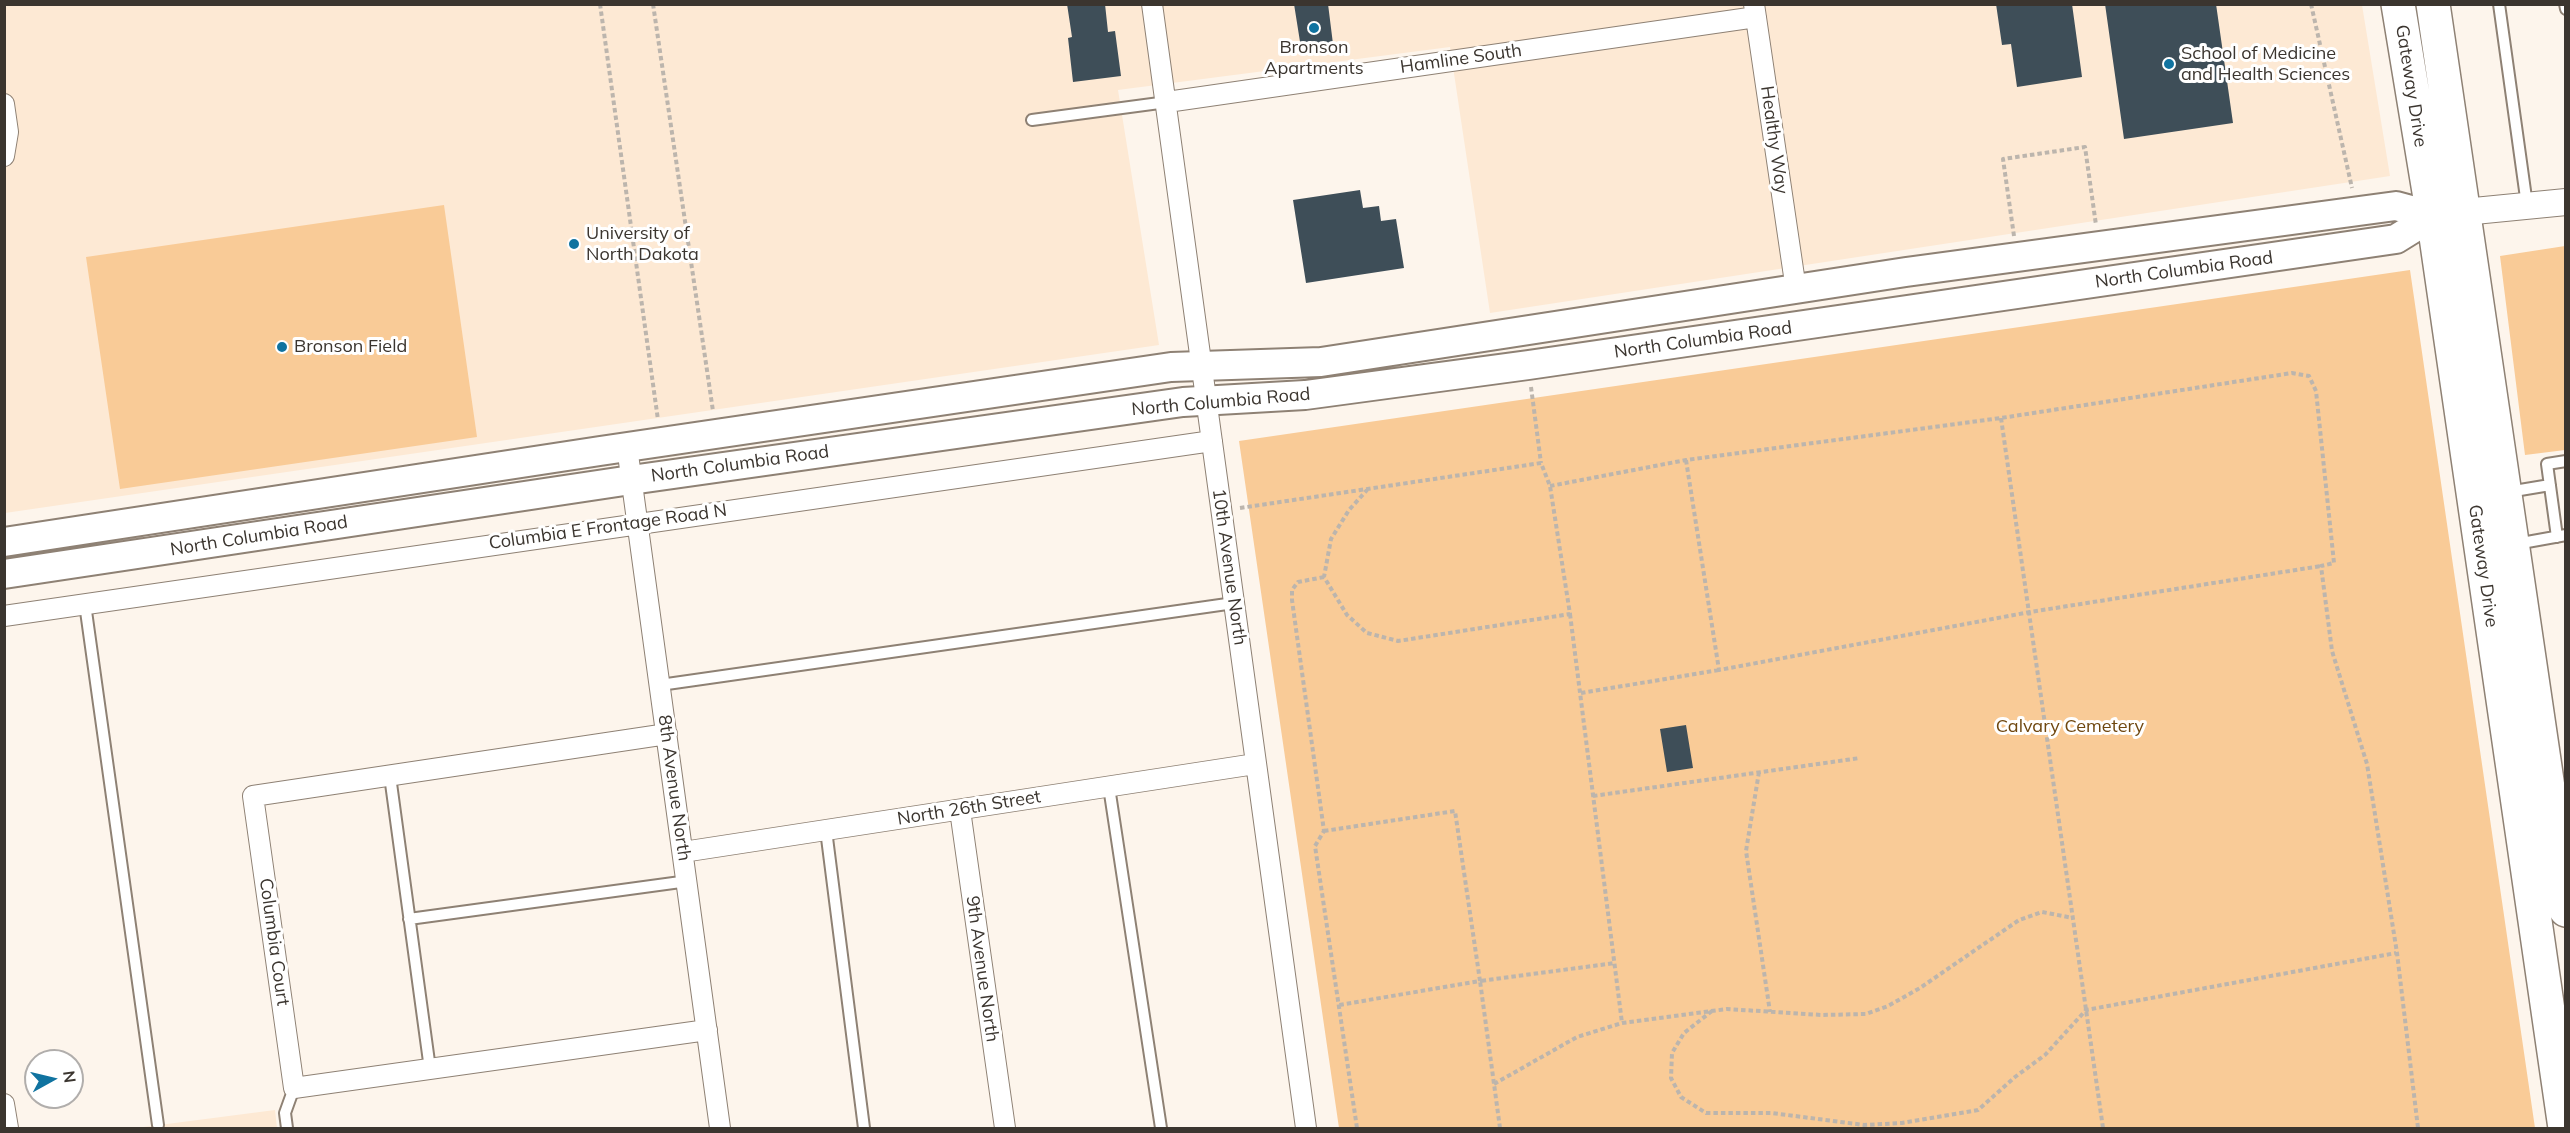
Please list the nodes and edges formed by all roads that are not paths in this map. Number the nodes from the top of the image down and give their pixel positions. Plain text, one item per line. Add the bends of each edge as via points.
1 (1152, 4) edge
2 (2398, 4) edge
3 (2433, 4) edge
4 (2499, 4) edge
5 (2565, 4) edge
6 (2565, 9) edge
7 (1755, 11) edge
8 (1167, 102) junction
9 (4, 104) edge
10 (1032, 120) dead end
11 (6, 133) edge
12 (4, 156) edge
13 (2565, 201) edge
14 (2527, 205) junction
15 (2448, 214) junction
16 (1794, 276) dead end
17 (1201, 365) junction
18 (1206, 400) junction
19 (1212, 441) junction
20 (627, 447) junction
21 (2565, 461) edge
22 (632, 480) junction
23 (2550, 485) junction
24 (2505, 492) junction
25 (638, 523) junction
26 (2561, 536) edge
27 (4, 542) edge
28 (2513, 544) junction
29 (4, 574) edge
30 (1234, 603) junction
31 (85, 604) junction
32 (4, 616) edge
33 (660, 685) junction
34 (667, 734) junction
35 (1255, 764) junction
36 (390, 776) junction
37 (1109, 787) junction
38 (960, 810) junction
39 (826, 830) junction
40 (684, 852) junction
41 (2562, 856) edge
42 (687, 881) junction
43 (2565, 910) edge
44 (409, 919) junction
45 (707, 1030) junction
46 (430, 1069) junction
47 (294, 1088) junction
48 (4, 1104) edge
49 (158, 1125) dead end
50 (8, 1128) edge
51 (287, 1128) edge
52 (720, 1128) edge
53 (864, 1128) edge
54 (1005, 1128) edge
55 (1161, 1128) edge
56 (1306, 1128) edge
57 (2565, 1128) edge

1 - 8 street, 10th Avenue North
2 - 15 highway, Gateway Drive
3 - 15 highway, Gateway Drive
4 - 14 lane
5 - 6 lane
7 - 8 street, Hamline South
7 - 16 street, Healthy Way
8 - 10 lane
8 - 17 street, 10th Avenue North
9 - 11 street
11 - 12 street
13 - 14 street, North Columbia Road
14 - 15 street, North Columbia Road
15 - 17 main road, North Columbia Road via 2397,206 1906,272 1321,362
15 - 18 main road, North Columbia Road via 2396,239 1528,365 1305,395
15 - 24 highway, Gateway Drive
15 - 57 highway, Gateway Drive
17 - 18 street, 10th Avenue North
17 - 20 main road, North Columbia Road
18 - 19 street, 10th Avenue North
18 - 22 main road, North Columbia Road
19 - 25 street, Columbia E Frontage Road N
19 - 30 street, 10th Avenue North
20 - 22 street, 8th Avenue North
20 - 27 main road, North Columbia Road
21 - 23 lane via 2547,464
22 - 25 street, 8th Avenue North
22 - 29 main road, North Columbia Road
23 - 24 lane
23 - 26 lane
24 - 28 highway, Gateway Drive
25 - 31 street, Columbia E Frontage Road N
25 - 33 street, 8th Avenue North
26 - 28 lane
28 - 41 highway, Gateway Drive
30 - 33 lane
30 - 35 street, 10th Avenue North
31 - 32 street, Columbia E Frontage Road N
31 - 49 lane
33 - 34 street, 8th Avenue North
34 - 36 street, Columbia Court
34 - 40 street, 8th Avenue North
35 - 37 street, North 26th Street
35 - 56 street, 10th Avenue North
36 - 44 lane
36 - 47 street, Columbia Court via 253,796
37 - 38 street, North 26th Street
37 - 55 lane
38 - 39 street, North 26th Street
38 - 54 street, 9th Avenue North
39 - 40 street, North 26th Street
39 - 53 lane
40 - 42 street, 8th Avenue North
41 - 43 highway, Gateway Drive
42 - 44 lane
42 - 45 street, 8th Avenue North
44 - 46 lane
45 - 46 street
45 - 52 street, 8th Avenue North
46 - 47 street
47 - 51 lane via 285,1113
48 - 50 street

